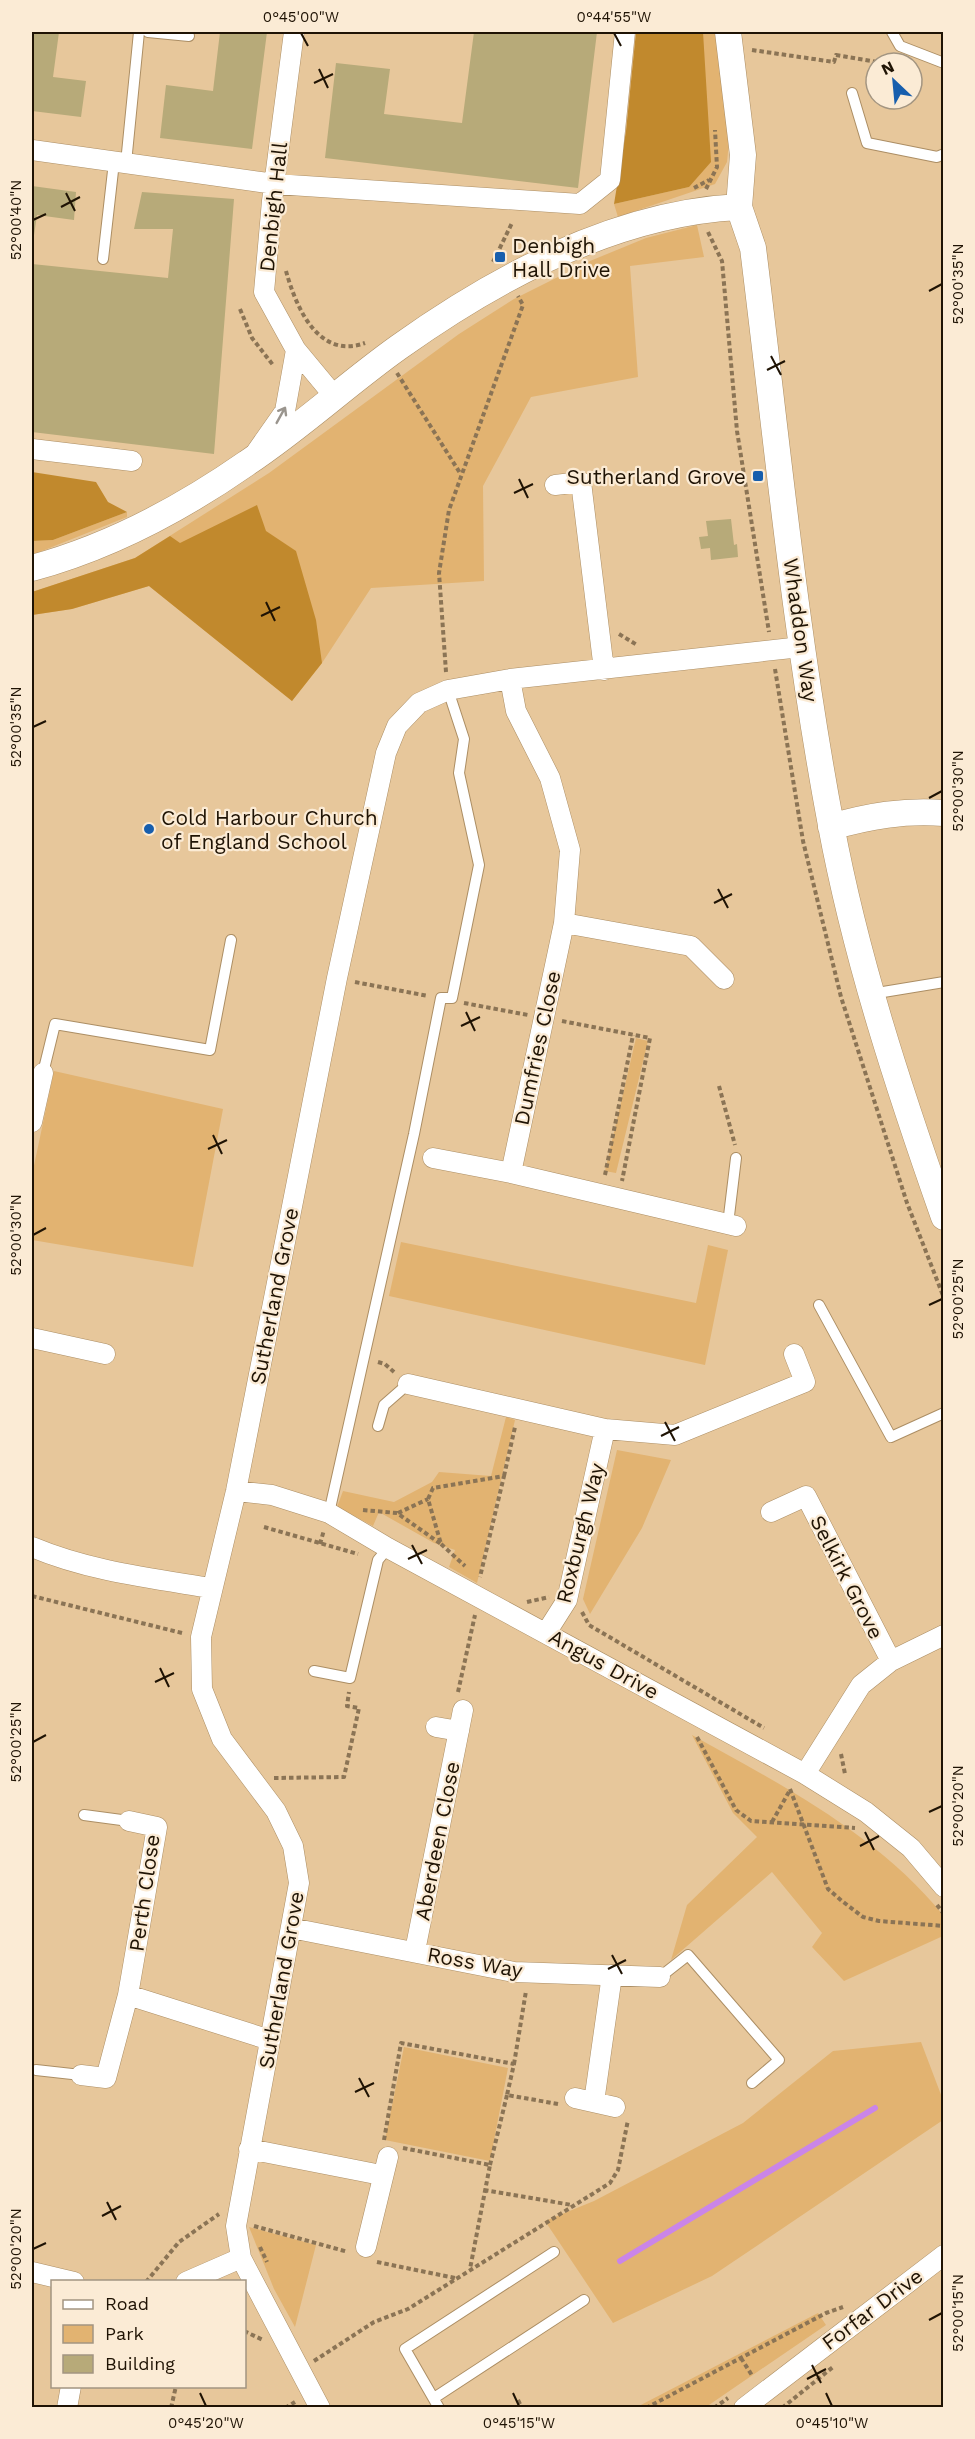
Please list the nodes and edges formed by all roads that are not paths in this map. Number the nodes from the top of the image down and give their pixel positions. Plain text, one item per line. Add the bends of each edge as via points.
1 (139, 32) edge
2 (148, 32) edge
3 (294, 32) edge
4 (625, 32) edge
5 (892, 32) edge
6 (189, 36) dead end
7 (728, 39) edge
8 (944, 63) edge
9 (852, 93) dead end
10 (32, 150) edge
11 (944, 154) edge
12 (120, 163) junction
13 (274, 184) junction
14 (739, 207) junction
15 (103, 259) dead end
16 (297, 350) junction
17 (335, 398) junction
18 (32, 449) edge
19 (132, 461) dead end
20 (248, 463) junction
21 (555, 485) dead end
22 (32, 568) edge
23 (801, 647) junction
24 (604, 670) junction
25 (510, 679) junction
26 (448, 690) junction
27 (944, 813) edge
28 (831, 827) junction
29 (564, 923) junction
30 (231, 940) dead end
31 (724, 979) dead end
32 (944, 982) edge
33 (871, 994) junction
34 (43, 1073) joint
35 (34, 1095) edge
36 (32, 1122) edge
37 (433, 1158) dead end
38 (736, 1158) road end
39 (511, 1173) junction
40 (944, 1217) edge
41 (732, 1225) joint
42 (819, 1305) dead end
43 (32, 1338) edge
44 (105, 1354) dead end
45 (794, 1354) dead end
46 (408, 1384) joint
47 (944, 1413) edge
48 (378, 1426) dead end
49 (605, 1429) junction
50 (236, 1491) junction
51 (771, 1512) dead end
52 (329, 1513) junction
53 (32, 1548) edge
54 (388, 1548) junction
55 (211, 1588) junction
56 (546, 1633) junction
57 (944, 1635) edge
58 (891, 1661) junction
59 (314, 1671) dead end
60 (463, 1710) road end
61 (436, 1727) dead end
62 (459, 1731) junction
63 (805, 1774) junction
64 (84, 1815) dead end
65 (129, 1821) joint
66 (944, 1887) edge
67 (291, 1928) junction
68 (415, 1951) junction
69 (612, 1975) junction
70 (660, 1977) joint
71 (128, 1995) junction
72 (270, 2040) junction
73 (36, 2070) dead end
74 (81, 2075) joint
75 (752, 2083) dead end
76 (622, 2111) road end
77 (249, 2149) junction
78 (554, 2252) dead end
79 (363, 2253) road end
80 (944, 2255) edge
81 (241, 2258) junction
82 (32, 2272) edge
83 (66, 2280) edge
84 (191, 2280) edge
85 (584, 2300) dead end
86 (71, 2388) edge
87 (436, 2403) edge
88 (67, 2408) edge
89 (320, 2408) edge
90 (744, 2408) edge

1 - 12 lane
2 - 6 lane
3 - 13 street, Denbigh Hall
4 - 13 street via 610,180 579,204
5 - 8 lane via 900,46
7 - 14 street, Whaddon Way via 743,155
9 - 11 lane via 867,143 937,157
10 - 12 street
12 - 13 street
12 - 15 lane
13 - 16 street, Denbigh Hall via 264,292
14 - 17 street via 696,210 607,234 534,266 498,266 459,308 381,348
14 - 23 street, Whaddon Way via 753,248
16 - 17 street, Denbigh Hall
20 -> 16 street via 285,411
17 - 20 street
18 - 19 street
20 - 22 street via 183,505 126,534
21 - 24 street via 582,482
23 - 24 street, Sutherland Grove
23 - 28 street, Whaddon Way
24 - 25 street, Sutherland Grove
25 - 26 street, Sutherland Grove
25 - 29 street, Dumfries Close via 516,711 550,778 570,850
26 - 50 street, Sutherland Grove via 419,703 397,726 386,753 337,978
26 - 52 lane via 464,740 459,773 479,865 452,998 441,998
27 - 28 street via 873,815
28 - 33 street, Whaddon Way
29 - 31 street via 691,946
29 - 39 street, Dumfries Close
30 - 34 lane via 210,1050 55,1024
32 - 33 lane
33 - 40 street, Whaddon Way
34 - 35 street
35 - 36 street
37 - 39 street
38 - 41 lane
39 - 41 street
42 - 47 lane via 891,1437
43 - 44 street
45 - 49 street via 805,1382 697,1428 675,1435
46 - 48 lane via 384,1405
46 - 49 street
49 - 56 street, Roxburgh Way via 567,1600
50 - 52 street, Angus Drive via 272,1495
50 - 55 street, Sutherland Grove
51 - 58 street, Selkirk Grove via 806,1496
52 - 54 street, Angus Drive
53 - 55 street via 112,1573
54 - 56 street, Angus Drive
54 - 59 lane via 378,1560 350,1678
55 - 67 street, Sutherland Grove via 201,1637 202,1689 222,1739 276,1811 293,1846 299,1883
56 - 63 street, Angus Drive
57 - 58 street, Selkirk Grove
58 - 63 street, Selkirk Grove via 861,1685
60 - 62 street, Aberdeen Close
61 - 62 street, Aberdeen Close
62 - 68 street, Aberdeen Close
63 - 66 street, Angus Drive via 866,1812 911,1848
64 - 65 lane, Perth Close
65 - 71 street, Perth Close via 157,1827
67 - 68 street, Ross Way
67 - 72 street, Sutherland Grove
68 - 69 street, Ross Way via 514,1972
69 - 70 street, Ross Way
69 - 76 street via 577,2102
70 - 75 lane via 688,1955 772,2051 779,2060
71 - 72 street
71 - 74 street, Perth Close via 106,2078
72 - 77 street, Sutherland Grove
73 - 74 lane, Perth Close
77 - 79 street via 390,2156
77 - 81 street, Sutherland Grove via 236,2226
78 - 87 lane via 405,2349
80 - 90 street, Forfar Drive
81 - 84 street
81 - 89 street, Sutherland Grove
82 - 83 street
85 - 87 lane
86 - 88 street

